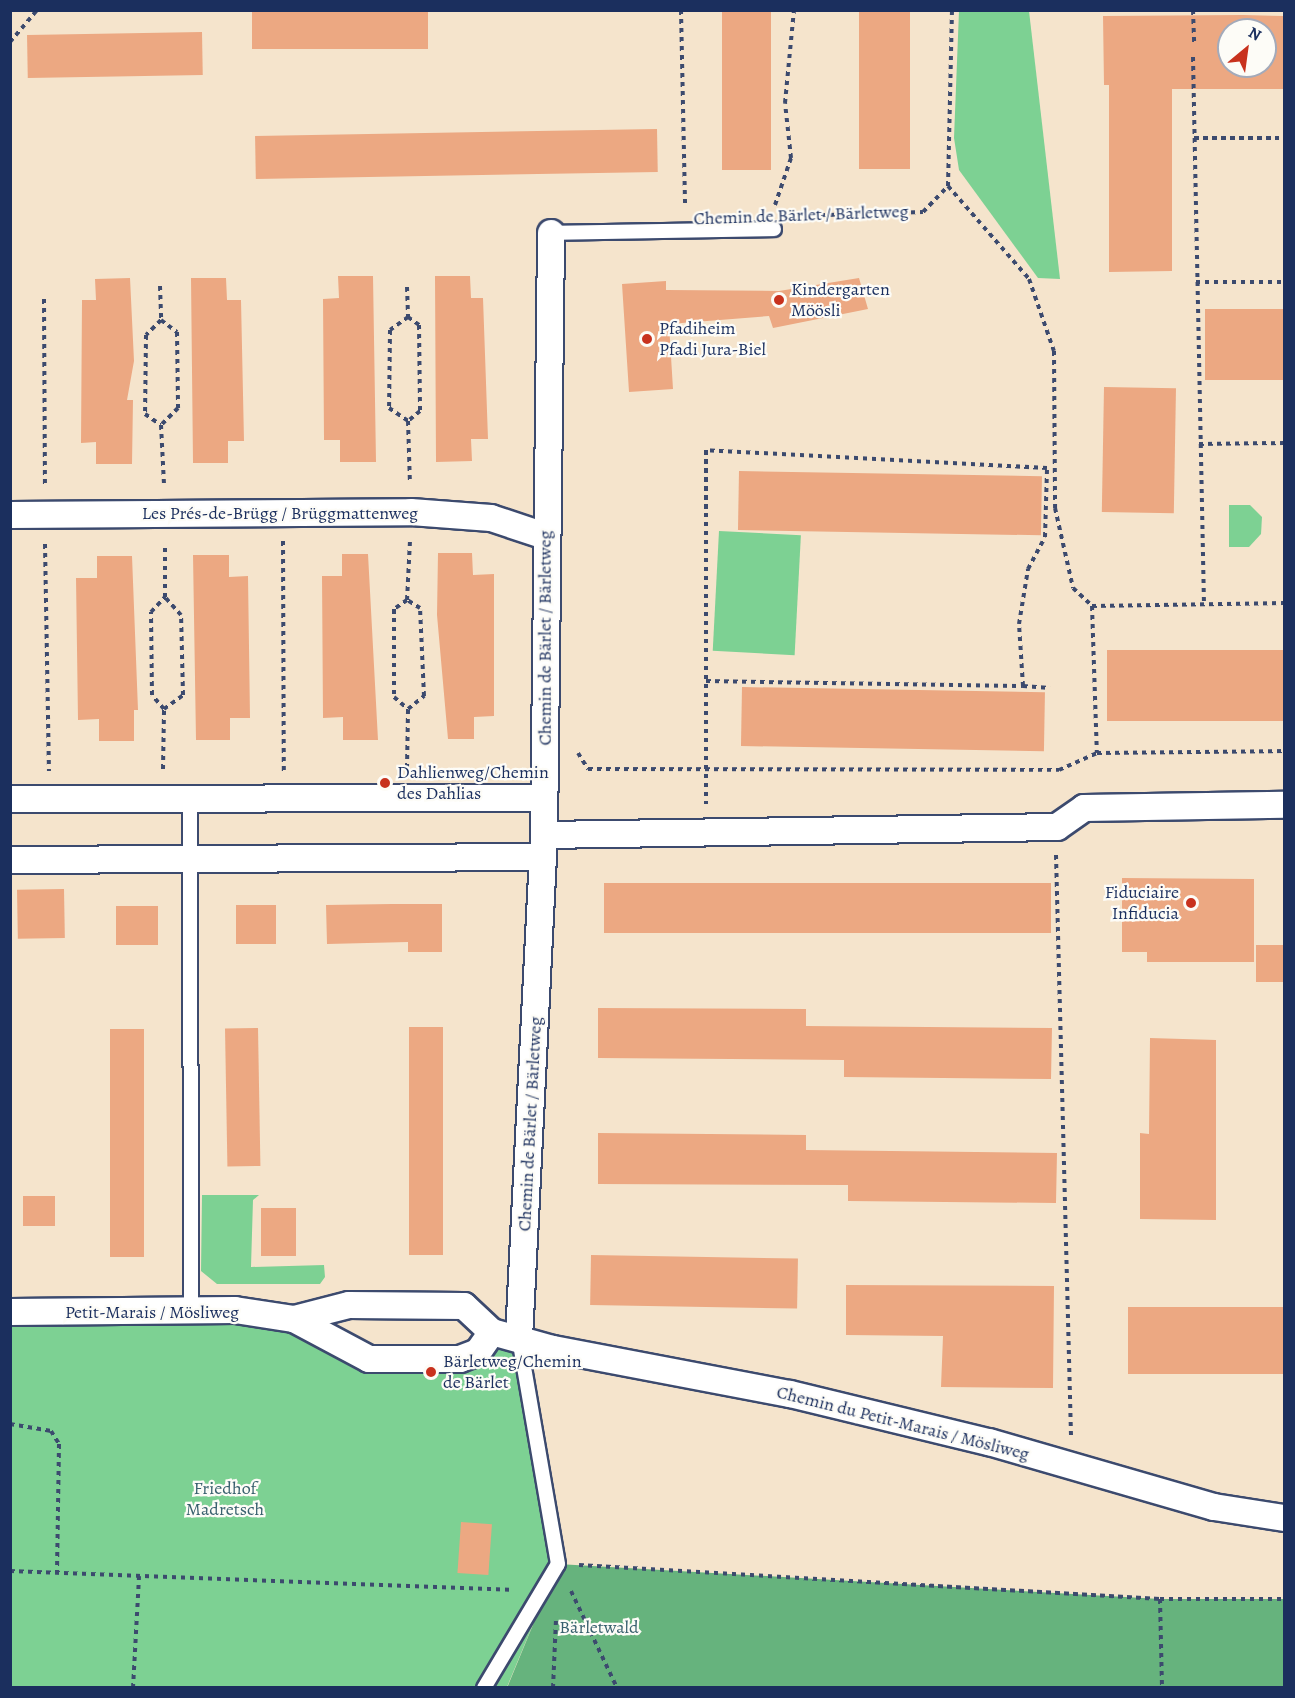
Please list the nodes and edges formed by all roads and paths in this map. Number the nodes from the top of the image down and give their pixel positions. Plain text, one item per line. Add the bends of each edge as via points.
1 (37, 10) edge
2 (681, 10) edge
3 (794, 10) edge
4 (952, 10) edge
5 (1193, 10) edge
6 (10, 42) edge
7 (1194, 42) dead end
8 (1193, 57) dead end
9 (1194, 138) junction
10 (1284, 138) edge
11 (948, 186) junction
12 (783, 216) dead end
13 (683, 218) dead end
14 (772, 223) joint
15 (551, 233) joint
16 (1196, 282) junction
17 (1284, 282) edge
18 (160, 286) dead end
19 (407, 287) dead end
20 (408, 317) junction
21 (161, 320) junction
22 (408, 421) junction
23 (161, 425) junction
24 (1284, 443) edge
25 (1199, 444) junction
26 (411, 512) junction
27 (165, 513) junction
28 (283, 513) junction
29 (10, 514) edge
30 (545, 536) junction
31 (165, 597) junction
32 (407, 600) junction
33 (1284, 603) edge
34 (1204, 604) junction
35 (1092, 606) junction
36 (706, 681) junction
37 (1023, 686) junction
38 (1050, 688) dead end
39 (164, 709) junction
40 (408, 709) junction
41 (578, 747) dead end
42 (1284, 751) edge
43 (1097, 753) junction
44 (706, 771) junction
45 (407, 773) dead end
46 (163, 774) dead end
47 (285, 785) dead end
48 (543, 798) junction
49 (10, 799) edge
50 (190, 800) junction
51 (1284, 805) edge
52 (1057, 827) junction
53 (706, 832) junction
54 (544, 846) junction
55 (189, 859) junction
56 (10, 860) edge
57 (191, 1311) junction
58 (10, 1312) edge
59 (294, 1319) junction
60 (492, 1332) junction
61 (519, 1338) junction
62 (10, 1424) edge
63 (1071, 1445) dead end
64 (1284, 1518) edge
65 (558, 1564) junction
66 (10, 1571) edge
67 (57, 1572) junction
68 (139, 1576) junction
69 (538, 1596) junction
70 (1160, 1599) junction
71 (1284, 1599) edge
72 (133, 1688) edge
73 (484, 1688) edge
74 (553, 1688) edge
75 (617, 1688) edge
76 (1162, 1688) edge

1 - 6 path
2 - 13 path
3 - 14 path via 785,103 791,158
4 - 11 path
5 - 7 path
8 - 9 path
9 - 10 path
9 - 16 path
11 - 12 path, Chemin de Bärlet / Bärletweg via 924,212
11 - 35 path via 1029,279 1040,310 1054,351 1055,507 1073,588
14 - 15 lane, Chemin de Bärlet / Bärletweg
15 - 30 street, Chemin de Bärlet / Bärletweg
16 - 17 path
16 - 25 path
18 - 21 path
19 - 20 path
20 - 22 path via 419,325 420,411
20 - 22 path via 390,330 389,408
21 - 23 path via 146,335 145,414
21 - 23 path via 177,332 178,408
22 - 26 path
23 - 27 path
24 - 25 path
25 - 34 path
26 - 28 street, Les Prés-de-Brügg / Brüggmattenweg
26 - 30 street, Les Prés-de-Brügg / Brüggmattenweg via 491,518
26 - 32 path
27 - 28 street, Les Prés-de-Brügg / Brüggmattenweg
27 - 29 street, Les Prés-de-Brügg / Brüggmattenweg
27 - 31 path
28 - 47 path
30 - 48 street, Chemin de Bärlet / Bärletweg
31 - 39 path via 151,612 152,695
31 - 39 path via 181,615 183,695
32 - 40 path via 394,609 394,697
32 - 40 path via 420,608 424,696
33 - 34 path
34 - 35 path
35 - 43 path
36 - 37 path
36 - 37 path via 706,450 1047,468 1045,537 1028,569 1019,624
36 - 44 path
37 - 38 path
39 - 46 path
40 - 45 path
41 - 44 path via 578,759 588,769
42 - 43 path
43 - 44 path via 1059,770
44 - 53 path
48 - 50 street
48 - 54 street, Chemin de Bärlet / Bärletweg
49 - 50 street
50 - 55 lane
51 - 52 street via 1084,808
52 - 53 street
52 - 63 path
53 - 54 street
54 - 55 street
54 - 61 street, Chemin de Bärlet / Bärletweg
55 - 56 street
55 - 57 lane
57 - 58 street, Petit-Marais / Mösliweg
57 - 59 street, Petit-Marais / Mösliweg via 235,1310
59 - 60 street, Petit-Marais / Mösliweg via 349,1305 464,1306
59 - 60 street, Petit-Marais / Mösliweg via 369,1359 460,1359 478,1352
60 - 61 street
61 - 64 street, Chemin du Petit-Marais / Mösliweg via 553,1349 790,1394 989,1442 1214,1507
61 - 65 lane
62 - 67 path via 51,1431 59,1444
65 - 69 lane
65 - 70 path
65 - 74 path
65 - 75 path
66 - 67 path
67 - 68 path
68 - 69 path via 524,1591
68 - 72 path
69 - 73 lane
70 - 71 path
70 - 76 path

